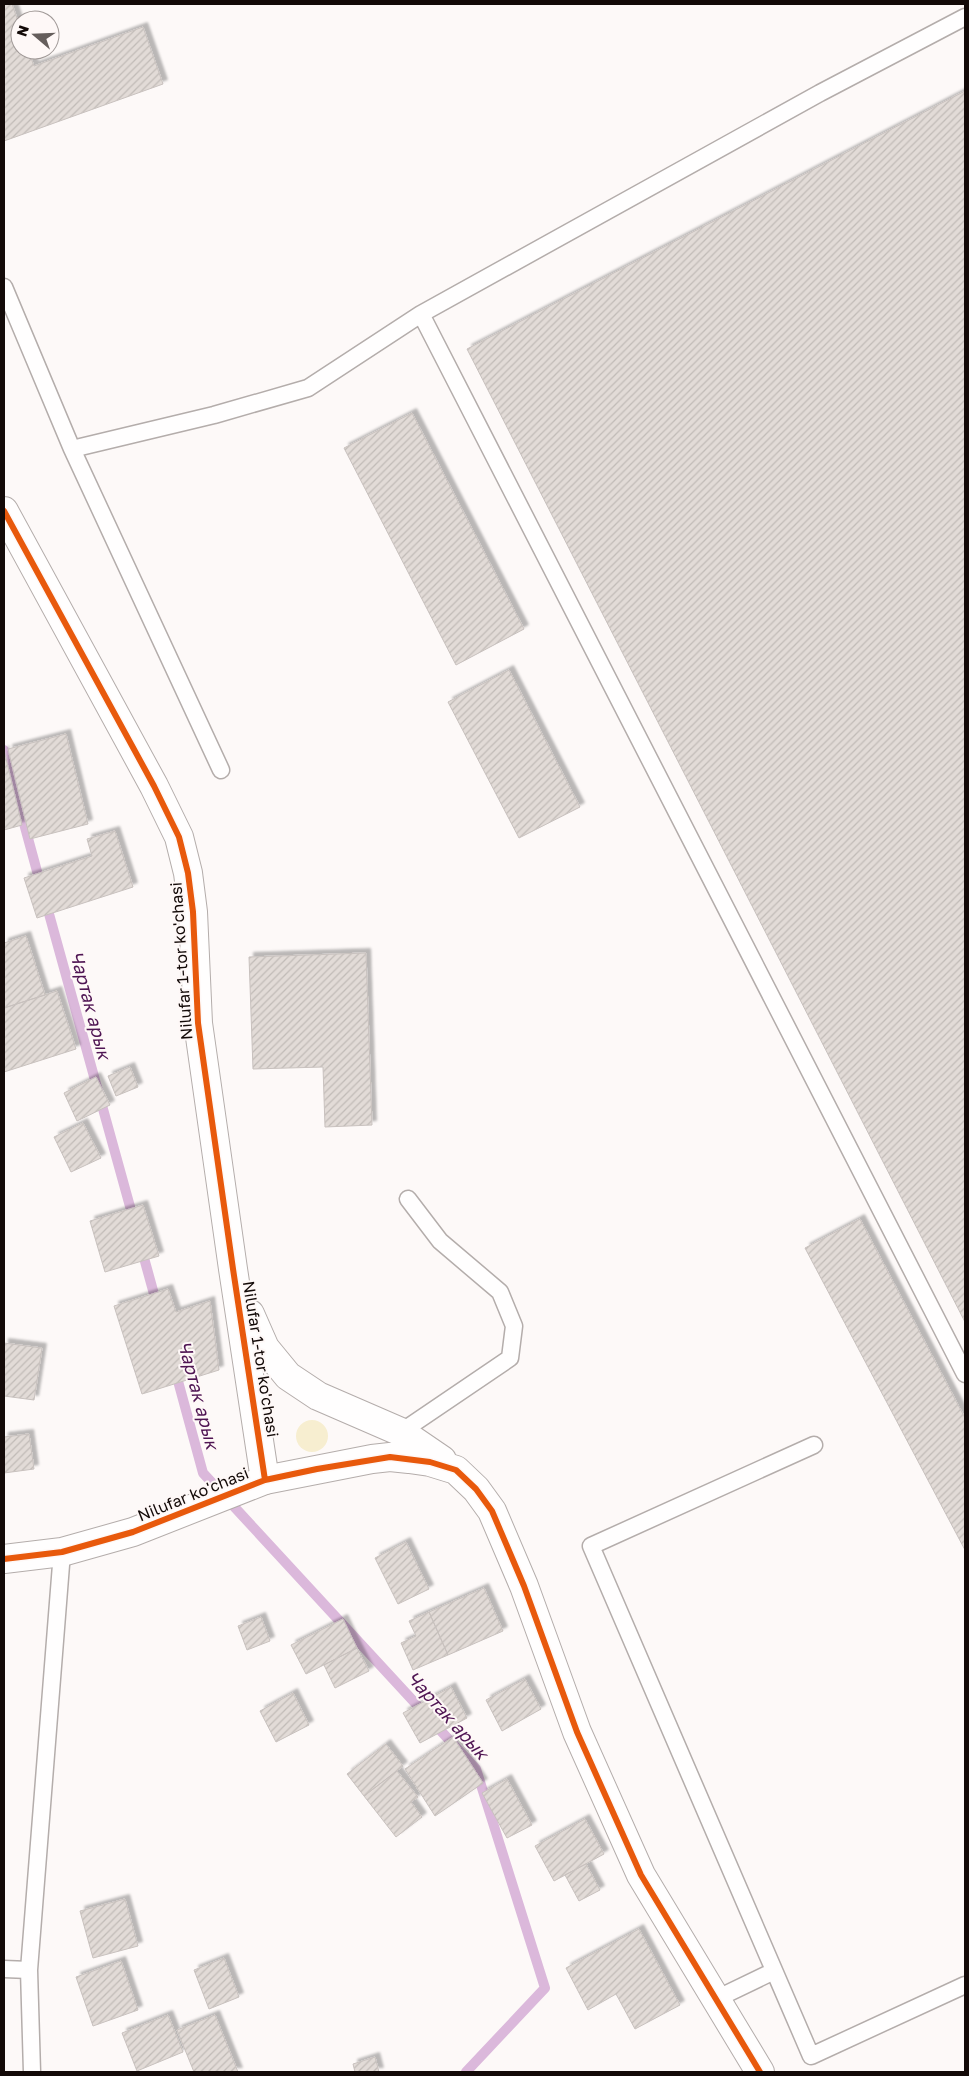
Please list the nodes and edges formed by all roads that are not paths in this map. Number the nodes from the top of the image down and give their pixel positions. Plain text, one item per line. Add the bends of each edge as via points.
1 (965, 17) edge
2 (4, 287) edge
3 (421, 314) junction
4 (72, 449) junction
5 (4, 511) edge
6 (221, 770) dead end
7 (408, 1199) dead end
8 (233, 1269) junction
9 (965, 1374) edge
10 (400, 1432) junction
11 (814, 1445) dead end
12 (456, 1470) junction
13 (265, 1480) junction
14 (62, 1552) junction
15 (4, 1558) edge
16 (4, 1969) edge
17 (29, 1970) junction
18 (774, 1971) junction
19 (965, 1985) edge
20 (716, 1999) junction
21 (32, 2072) edge
22 (760, 2072) edge

1 - 3 lane via 820,93
2 - 4 lane
3 - 4 lane via 308,388 214,415
3 - 9 lane
4 - 6 lane
5 - 8 street, Nilufar 1-tor ko'chasi via 179,837 193,912 198,1023
7 - 10 lane via 440,1241 500,1292 514,1326 510,1358
8 - 10 street, Nilufar ko'chasi via 261,1342 288,1376 318,1396
8 - 13 street, Nilufar 1-tor ko'chasi
10 - 12 street, Nilufar ko'chasi
11 - 18 lane via 591,1546
12 - 13 street, Nilufar ko'chasi via 430,1462 390,1457
12 - 20 street, Nilufar ko'chasi via 492,1511 524,1586 577,1732 641,1875
13 - 14 street, Nilufar ko'chasi via 133,1532
14 - 15 street, Nilufar ko'chasi
14 - 17 lane
16 - 17 lane
17 - 21 lane
18 - 19 lane via 810,2056
18 - 20 lane
20 - 22 street, Nilufar ko'chasi

